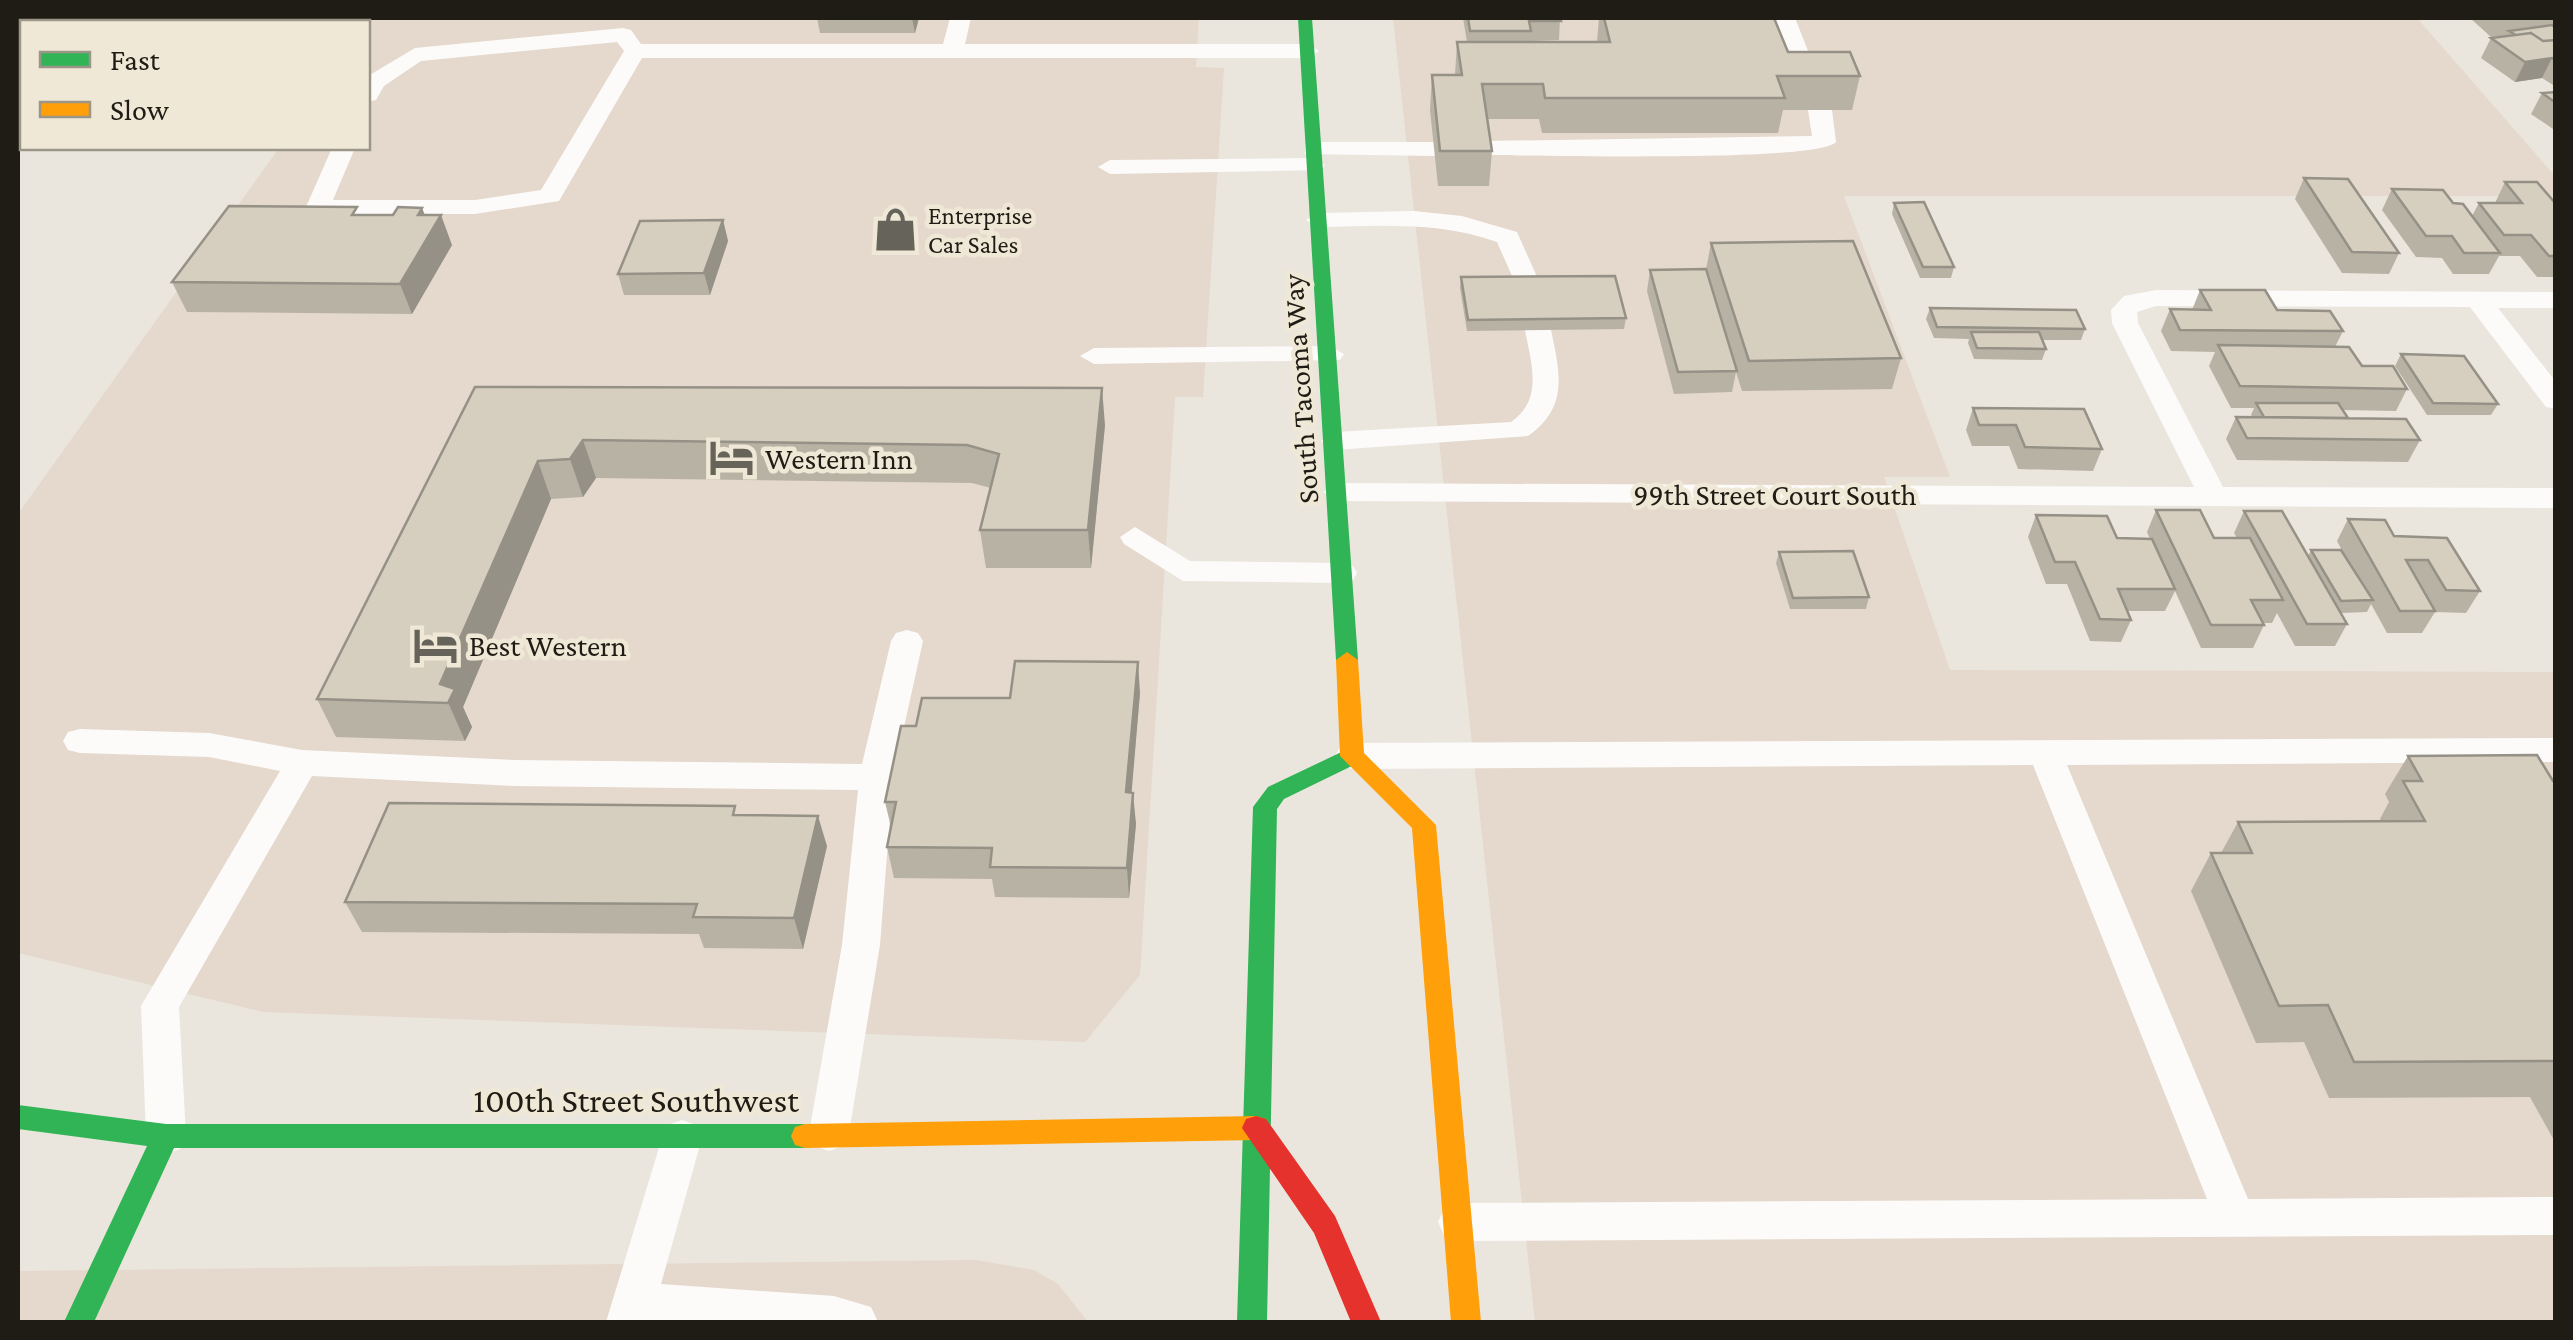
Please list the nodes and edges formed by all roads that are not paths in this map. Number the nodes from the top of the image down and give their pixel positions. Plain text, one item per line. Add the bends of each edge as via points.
1 (960, 18) edge
2 (1305, 18) edge
3 (1784, 18) edge
4 (628, 35) edge
5 (1308, 51) junction
6 (952, 52) junction
7 (1810, 86) edge
8 (370, 91) edge
9 (1820, 110) edge
10 (1484, 148) edge
11 (1434, 149) edge
12 (342, 150) edge
13 (1313, 157) junction
14 (1110, 167) dead end
15 (1318, 220) junction
16 (1529, 288) edge
17 (2478, 300) junction
18 (2556, 300) edge
19 (1538, 330) edge
20 (1330, 354) junction
21 (1094, 356) dead end
22 (2556, 401) edge
23 (1335, 441) junction
24 (1338, 492) junction
25 (2213, 496) junction
26 (2556, 498) edge
27 (1135, 537) dead end
28 (1342, 573) junction
29 (907, 641) dead end
30 (80, 740) dead end
31 (2556, 750) edge
32 (2045, 752) junction
33 (1352, 756) junction
34 (302, 763) junction
35 (876, 777) junction
36 (18, 1117) edge
37 (1256, 1128) junction
38 (829, 1133) junction
39 (166, 1136) junction
40 (682, 1138) junction
41 (2556, 1216) edge
42 (2234, 1218) junction
43 (1459, 1222) junction
44 (630, 1312) edge
45 (79, 1322) edge
46 (856, 1322) edge
47 (1252, 1322) edge
48 (1366, 1322) edge
49 (1466, 1322) edge

1 - 6 lane
2 - 5 main road, South Tacoma Way
3 - 7 lane
4 - 6 lane
4 - 8 lane via 416,56
4 - 12 lane via 550,196 475,207 318,207
5 - 6 lane
5 - 13 main road, South Tacoma Way
9 - 10 lane via 1824,142
11 - 13 lane
13 - 14 lane
13 - 15 main road, South Tacoma Way
15 - 16 lane via 1452,219 1482,226 1508,237
15 - 20 main road, South Tacoma Way
17 - 18 lane
17 - 22 lane
17 - 25 lane via 2156,298 2125,308 2128,329
19 - 23 lane via 1548,395 1538,419 1518,430
20 - 21 lane
20 - 23 main road, South Tacoma Way
23 - 24 main road, South Tacoma Way
24 - 25 lane, 99th Street Court South
24 - 28 main road, South Tacoma Way
25 - 26 lane, 99th Street Court South
27 - 28 lane via 1183,571
28 - 33 main road, South Tacoma Way
29 - 35 lane
30 - 34 lane via 209,744
31 - 32 lane
32 - 33 lane
32 - 42 lane
33 - 37 main road via 1276,793 1265,808
33 - 43 main road via 1424,826
34 - 35 lane
34 - 39 lane via 160,1006
35 - 38 lane via 861,945
36 - 39 main road, 100th Street Southwest
37 - 38 main road, 100th Street Southwest
37 - 47 main road
37 - 48 main road via 1325,1225
38 - 40 main road, 100th Street Southwest
39 - 40 main road, 100th Street Southwest
39 - 45 main road
40 - 44 lane
41 - 42 lane
42 - 43 lane
43 - 49 main road
44 - 46 lane

